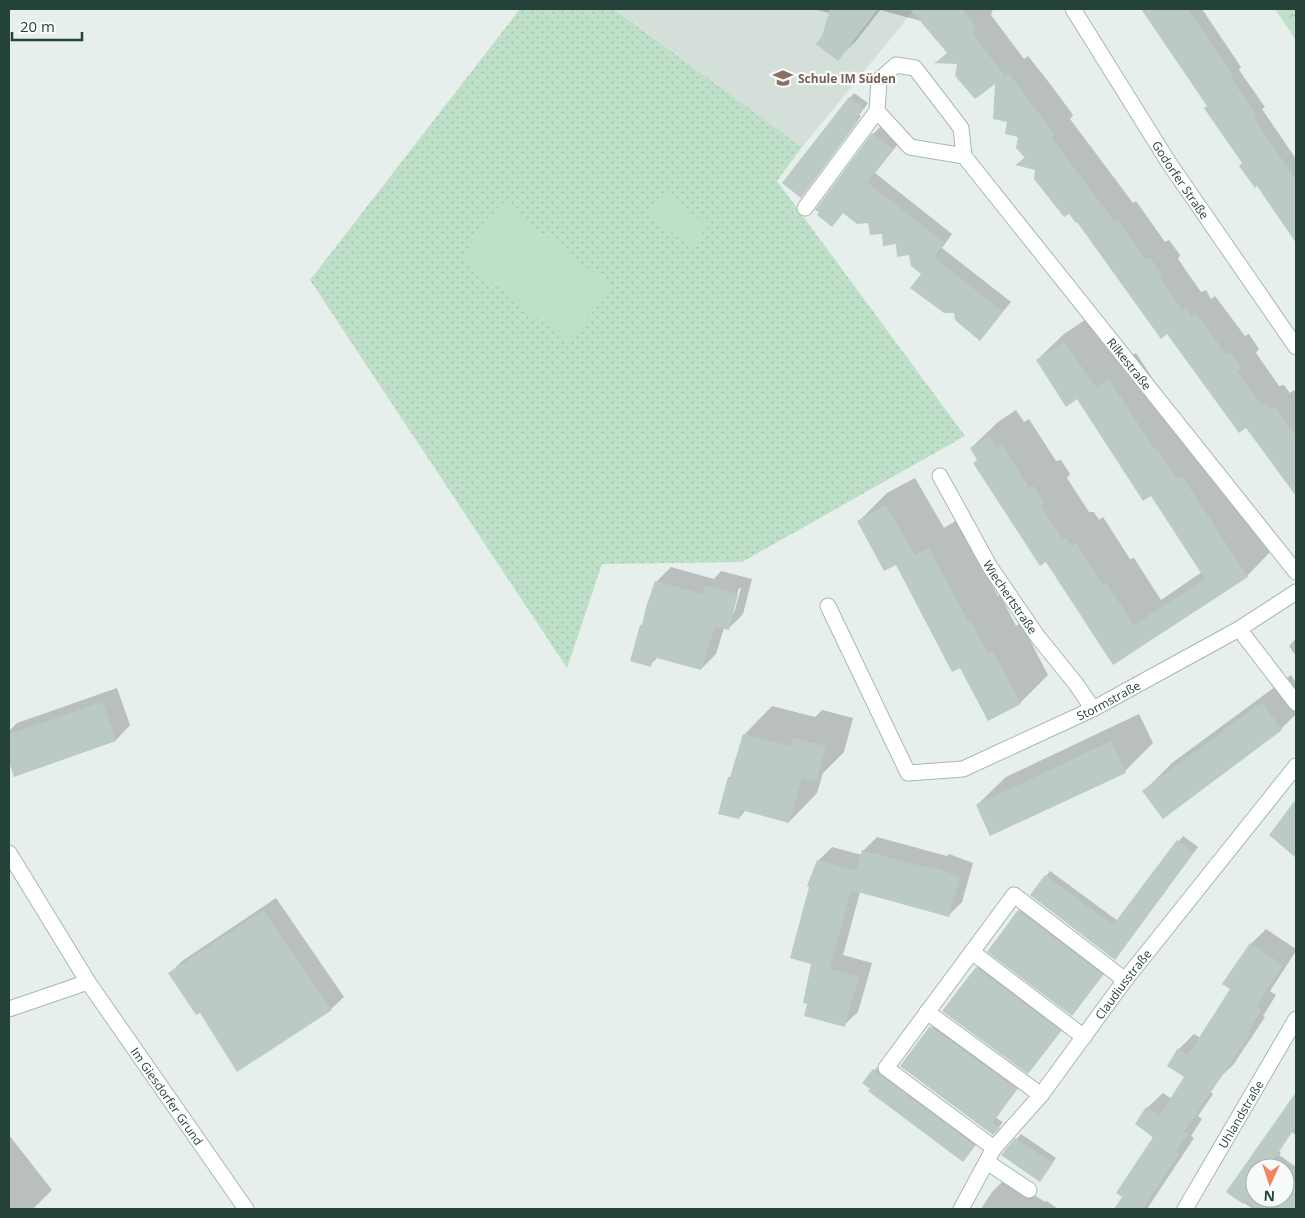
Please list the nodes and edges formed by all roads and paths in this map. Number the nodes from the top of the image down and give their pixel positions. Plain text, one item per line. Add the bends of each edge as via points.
1 (1074, 9) edge
2 (877, 112) junction
3 (964, 156) junction
4 (805, 208) dead end
5 (1295, 343) edge
6 (940, 476) dead end
7 (1296, 572) edge
8 (1296, 592) edge
9 (828, 606) dead end
10 (1239, 629) junction
11 (1296, 703) edge
12 (1093, 709) junction
13 (1296, 766) edge
14 (9, 853) edge
15 (972, 952) junction
16 (1126, 980) junction
17 (88, 982) junction
18 (9, 1009) edge
19 (927, 1012) junction
20 (1296, 1019) edge
21 (1084, 1037) junction
22 (1041, 1095) junction
23 (994, 1148) junction
24 (987, 1162) junction
25 (1029, 1190) dead end
26 (246, 1209) edge
27 (961, 1209) edge
28 (1185, 1209) edge

1 - 5 street, Godorfer Straße via 1169,163
2 - 3 street via 910,147
2 - 3 street via 879,80 896,65 915,68 961,128
2 - 4 street
3 - 7 street, Rilkestraße
6 - 12 street, Wiechertstraße via 990,567
8 - 10 street, Stormstraße
9 - 12 street, Stormstraße via 908,773 963,769
10 - 11 street
10 - 12 street, Stormstraße
13 - 16 street, Claudiusstraße
14 - 17 street, Im Giesdorfer Grund
15 - 16 street via 1014,896
15 - 19 street
15 - 21 street
16 - 21 street, Claudiusstraße
17 - 18 street
17 - 26 street, Im Giesdorfer Grund
19 - 22 street
19 - 23 street via 886,1068
20 - 28 street, Uhlandstraße
21 - 22 street, Claudiusstraße
22 - 23 street, Claudiusstraße
23 - 24 street, Claudiusstraße
24 - 25 street
24 - 27 street, Claudiusstraße

